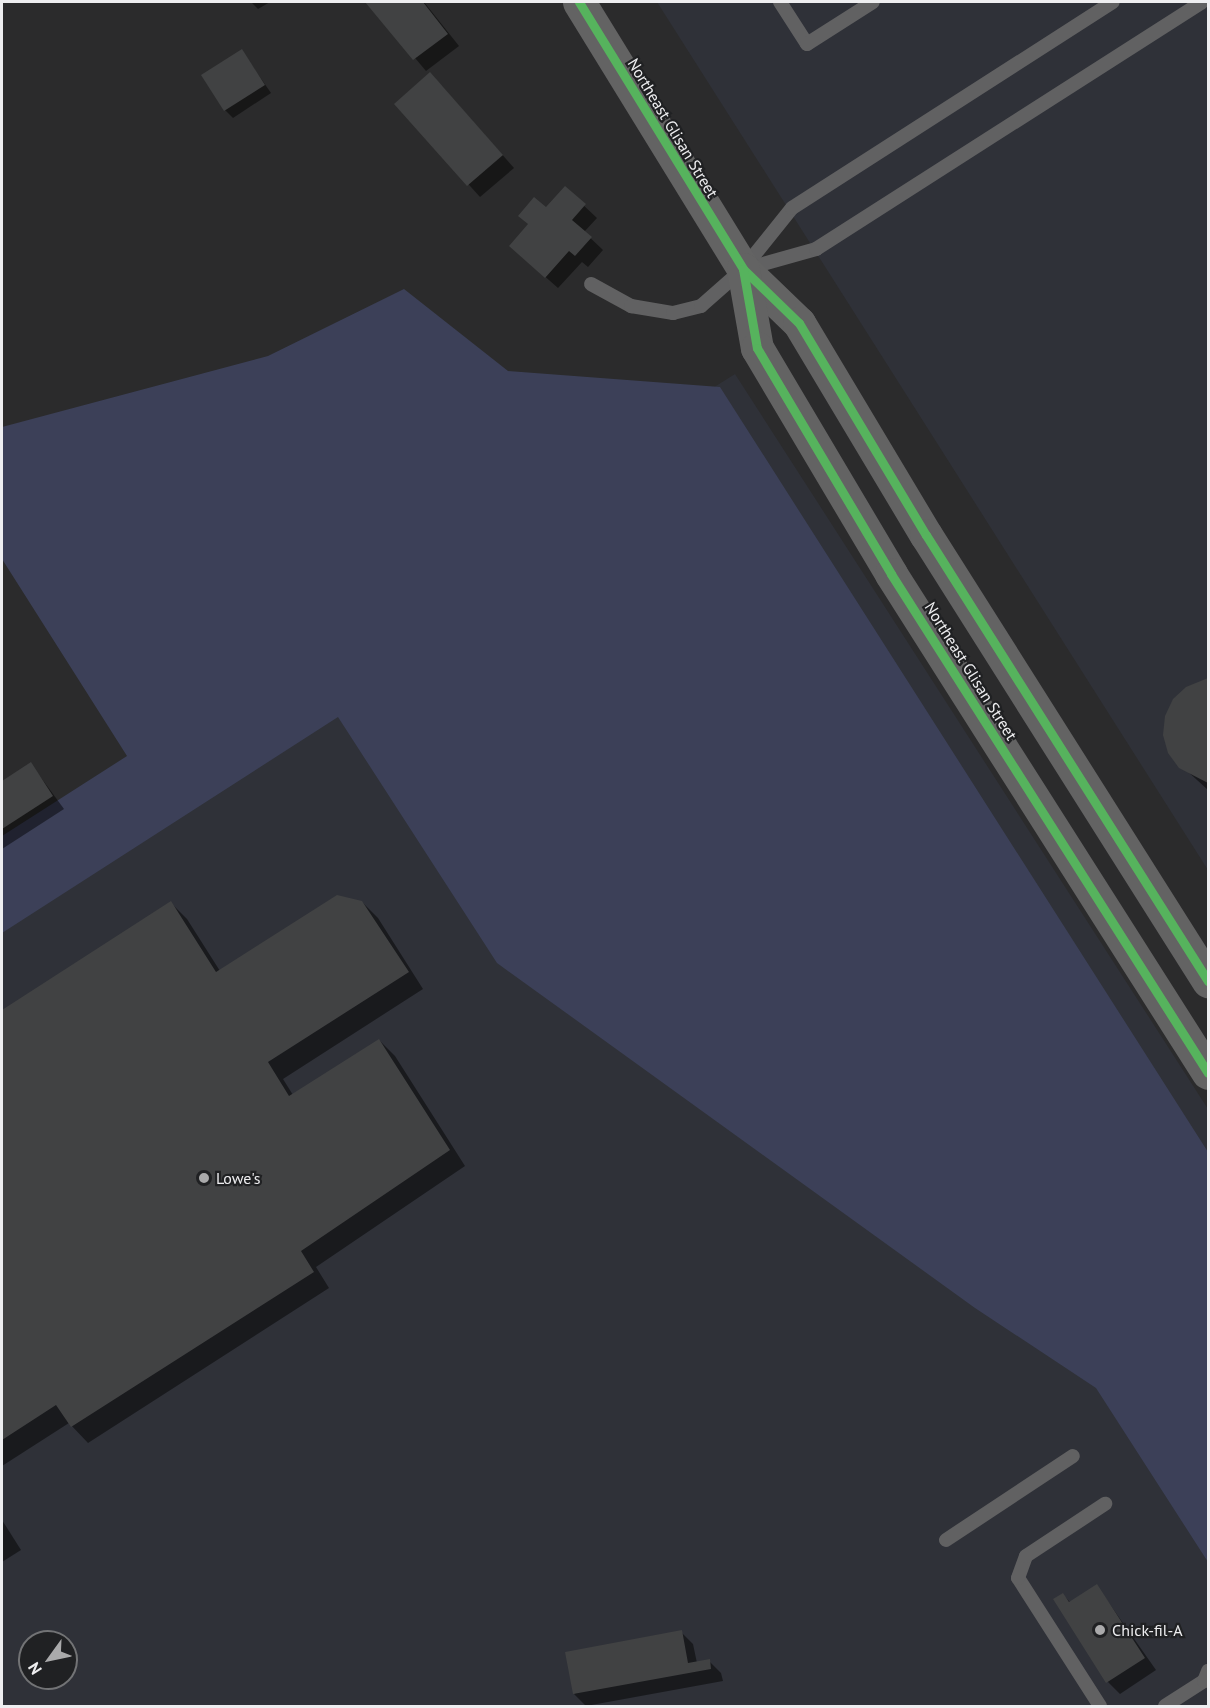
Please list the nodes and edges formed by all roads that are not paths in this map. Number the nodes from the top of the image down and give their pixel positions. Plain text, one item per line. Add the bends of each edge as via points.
1 (579, 2) edge
2 (780, 2) edge
3 (873, 2) edge
4 (1113, 2) edge
5 (1202, 2) edge
6 (744, 270) junction
7 (591, 284) dead end
8 (1209, 981) edge
9 (1209, 1072) edge
10 (1073, 1456) dead end
11 (1105, 1504) dead end
12 (946, 1540) dead end
13 (1207, 1666) edge
14 (1100, 1707) edge
15 (1165, 1707) edge

1 - 6 main road, Northeast Glisan Street
2 - 3 lane via 807,44
4 - 6 lane via 792,208
5 - 6 lane via 816,249
6 - 7 lane via 701,306 673,313 631,306
6 - 8 main road, Northeast Glisan Street via 799,323 926,535
6 - 9 main road, Northeast Glisan Street via 757,348 891,574
10 - 12 lane
11 - 14 lane via 1026,1556 1018,1578
13 - 15 lane via 1204,1681

